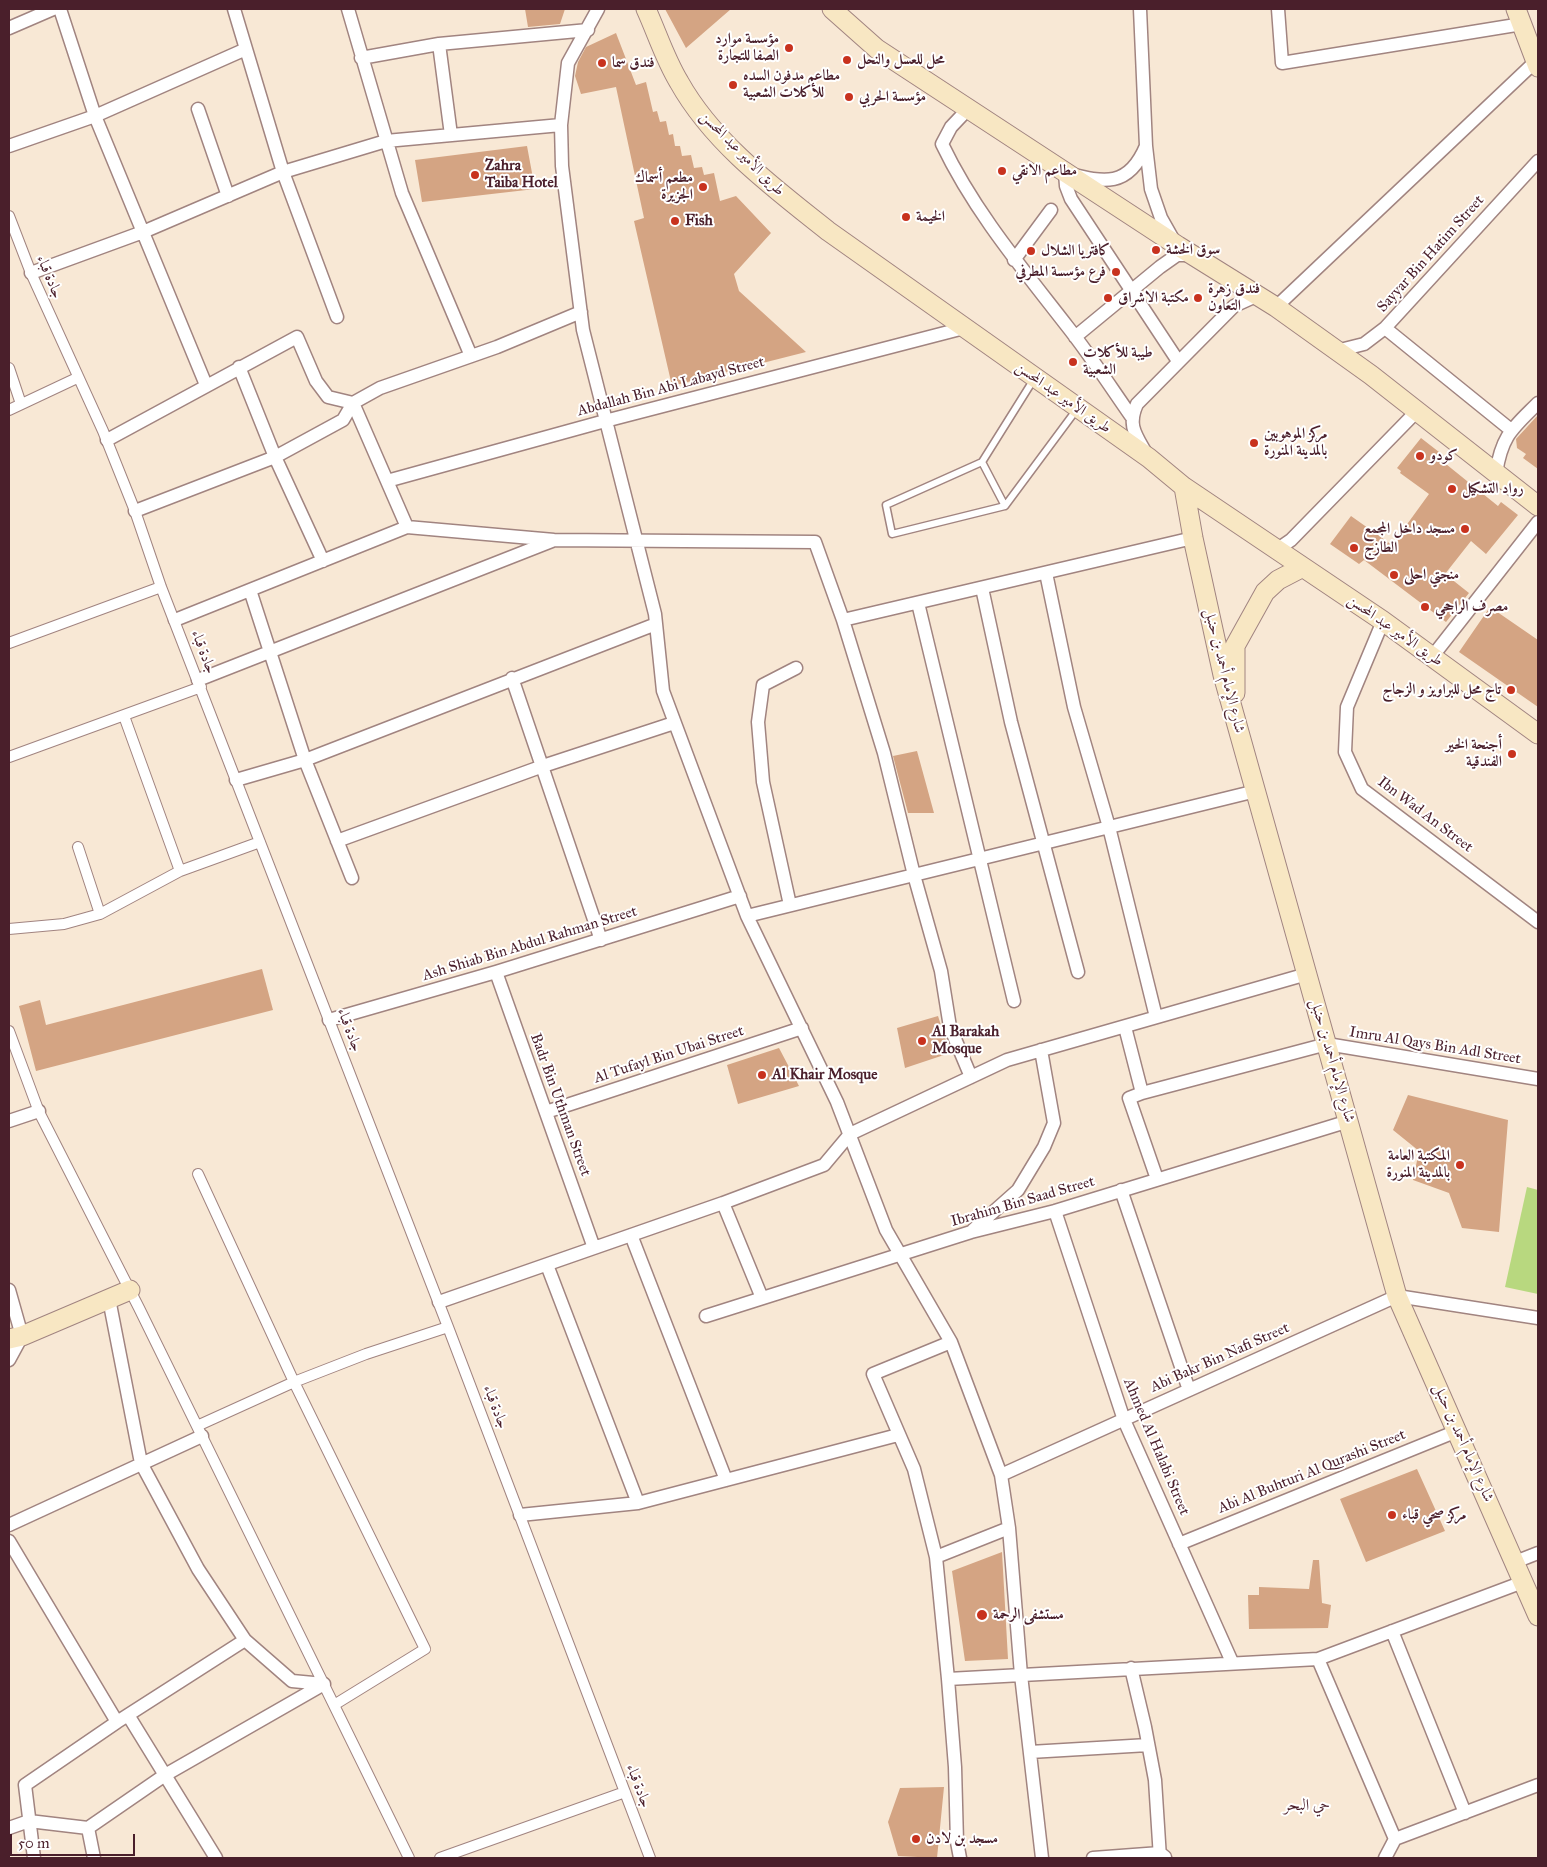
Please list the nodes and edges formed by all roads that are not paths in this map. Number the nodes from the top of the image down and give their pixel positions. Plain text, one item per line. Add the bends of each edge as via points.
1 (53, 9) edge
2 (60, 9) edge
3 (234, 9) edge
4 (348, 9) edge
5 (598, 9) edge
6 (646, 9) edge
7 (832, 9) edge
8 (1140, 9) edge
9 (1278, 9) edge
10 (1519, 16) edge
11 (9, 28) edge
12 (588, 30) junction
13 (439, 44) junction
14 (246, 49) junction
15 (361, 58) junction
16 (1537, 64) edge
17 (198, 109) dead end
18 (968, 109) junction
19 (95, 116) junction
20 (561, 125) junction
21 (451, 135) junction
22 (386, 141) junction
23 (9, 146) edge
24 (1146, 146) junction
25 (1538, 161) edge
26 (283, 172) junction
27 (1065, 173) junction
28 (228, 196) junction
29 (1052, 210) dead end
30 (9, 216) edge
31 (143, 232) junction
32 (1185, 251) junction
33 (1014, 260) junction
34 (31, 273) junction
35 (1133, 291) junction
36 (1256, 296) junction
37 (1276, 306) junction
38 (580, 312) junction
39 (336, 317) dead end
40 (964, 328) junction
41 (1385, 328) junction
42 (1075, 337) junction
43 (1336, 352) junction
44 (471, 356) junction
45 (1178, 361) junction
46 (239, 367) junction
47 (9, 368) edge
48 (77, 378) junction
49 (1035, 378) junction
50 (206, 385) junction
51 (353, 403) junction
52 (1538, 403) edge
53 (21, 404) junction
54 (1077, 409) junction
55 (9, 410) edge
56 (1416, 410) junction
57 (1131, 416) junction
58 (605, 421) junction
59 (1511, 430) junction
60 (106, 440) junction
61 (275, 457) junction
62 (1149, 458) junction
63 (982, 462) junction
64 (1496, 474) junction
65 (386, 481) junction
66 (1184, 487) junction
67 (1006, 506) junction
68 (1538, 506) edge
69 (135, 511) junction
70 (1538, 522) edge
71 (407, 527) junction
72 (1193, 538) junction
73 (554, 540) junction
74 (636, 541) junction
75 (1278, 550) junction
76 (323, 561) junction
77 (1303, 567) junction
78 (1046, 573) junction
79 (161, 587) junction
80 (982, 588) junction
81 (250, 590) junction
82 (918, 603) junction
83 (175, 620) junction
84 (843, 620) junction
85 (1382, 621) junction
86 (656, 624) junction
87 (9, 643) edge
88 (270, 652) junction
89 (1432, 657) junction
90 (796, 668) dead end
91 (512, 678) junction
92 (199, 683) junction
93 (1234, 714) junction
94 (124, 716) junction
95 (674, 722) junction
96 (1538, 734) edge
97 (9, 757) edge
98 (305, 760) junction
99 (543, 766) junction
100 (236, 780) junction
101 (1256, 791) junction
102 (1109, 827) junction
103 (337, 841) junction
104 (260, 842) junction
105 (1044, 843) junction
106 (78, 846) dead end
107 (978, 859) junction
108 (180, 871) junction
109 (914, 875) junction
110 (352, 878) dead end
111 (740, 896) junction
112 (790, 905) junction
113 (100, 914) junction
114 (747, 916) junction
115 (1538, 922) edge
116 (9, 929) edge
117 (601, 940) junction
118 (496, 972) junction
119 (1078, 972) dead end
120 (1307, 974) junction
121 (1014, 1001) dead end
122 (1156, 1017) junction
123 (329, 1020) junction
124 (1125, 1026) junction
125 (802, 1028) junction
126 (9, 1031) edge
127 (1327, 1044) junction
128 (1040, 1050) junction
129 (1538, 1076) edge
130 (971, 1077) junction
131 (1142, 1093) junction
132 (39, 1111) junction
133 (546, 1112) junction
134 (9, 1121) edge
135 (1349, 1121) junction
136 (850, 1134) junction
137 (198, 1174) dead end
138 (1157, 1179) junction
139 (1121, 1190) junction
140 (723, 1203) junction
141 (1055, 1211) junction
142 (971, 1232) junction
143 (631, 1235) junction
144 (594, 1248) junction
145 (902, 1255) junction
146 (547, 1265) junction
147 (9, 1290) edge
148 (130, 1290) junction
149 (1398, 1296) junction
150 (762, 1298) junction
151 (109, 1299) junction
152 (439, 1302) junction
153 (706, 1316) dead end
154 (1538, 1318) edge
155 (448, 1327) junction
156 (16, 1338) edge
157 (951, 1342) junction
158 (9, 1360) edge
159 (294, 1382) junction
160 (1189, 1390) junction
161 (1124, 1420) junction
162 (199, 1431) junction
163 (1457, 1431) junction
164 (898, 1435) junction
165 (141, 1463) junction
166 (1001, 1475) junction
167 (726, 1480) junction
168 (638, 1503) junction
169 (520, 1515) junction
170 (9, 1525) edge
171 (1009, 1528) junction
172 (9, 1541) edge
173 (1179, 1544) junction
174 (1538, 1553) edge
175 (936, 1557) junction
176 (1515, 1562) junction
177 (1523, 1582) junction
178 (1538, 1616) edge
179 (1392, 1631) junction
180 (245, 1640) junction
181 (1318, 1659) junction
182 (1232, 1662) junction
183 (1131, 1668) junction
184 (1021, 1675) junction
185 (948, 1679) junction
186 (324, 1684) junction
187 (334, 1705) junction
188 (128, 1715) junction
189 (117, 1722) junction
190 (1148, 1745) junction
191 (1030, 1752) junction
192 (165, 1775) junction
193 (1538, 1785) edge
194 (625, 1792) junction
195 (1465, 1813) junction
196 (29, 1822) junction
197 (9, 1828) edge
198 (88, 1828) junction
199 (1395, 1839) junction
200 (1162, 1857) edge
201 (34, 1858) edge
202 (94, 1858) edge
203 (216, 1858) edge
204 (409, 1858) edge
205 (440, 1858) edge
206 (650, 1858) edge
207 (960, 1858) edge
208 (1042, 1858) edge
209 (1092, 1858) edge
210 (1385, 1858) edge

1 - 11 street
2 - 19 street
3 - 14 street
4 - 15 street
5 - 12 street
6 - 40 main road, طريق الأمير عبد المحسن via 679,83 699,114 744,161 828,231
7 - 18 main road via 876,49
8 - 24 street
9 - 10 street via 1282,63
10 - 16 main road
12 - 13 street
12 - 20 street via 568,63
13 - 15 street
13 - 21 street
14 - 19 street
14 - 26 street
15 - 22 street
16 - 37 street
17 - 28 street
18 - 27 main road
18 - 33 street via 951,126 942,144 980,211
19 - 23 street
19 - 31 street
20 - 21 street
20 - 38 street via 562,166
21 - 22 street
22 - 26 street
22 - 44 street via 402,193
24 - 27 street via 1139,163 1124,177 1101,182
24 - 32 street via 1151,189 1161,218
25 - 41 street, Sayyar Bin Hatim Street
26 - 28 street
26 - 39 street
27 - 32 main road
27 - 35 street via 1071,199
28 - 31 street
29 - 33 street
30 - 34 street, جادة قباء
31 - 34 street
31 - 50 street
32 - 35 street
32 - 36 main road
33 - 42 street
34 - 48 street, جادة قباء
35 - 42 street
35 - 45 street
36 - 37 main road
36 - 45 street via 1234,306
37 - 43 main road
38 - 44 street
38 - 58 street
40 - 49 main road, طريق الأمير عبد المحسن
40 - 58 street, Abdallah Bin Abi Labayd Street
41 - 43 street, Sayyar Bin Hatim Street via 1364,344
41 - 59 street
42 - 57 street
43 - 56 main road
44 - 51 street via 380,388
45 - 57 street via 1137,404
46 - 50 street
46 - 51 street via 297,337 316,381 328,397
46 - 61 street
47 - 53 street
48 - 53 street
48 - 60 street, جادة قباء
49 - 54 main road, طريق الأمير عبد المحسن
49 - 63 lane
50 - 60 street
51 - 61 street via 343,420
51 - 65 street
52 - 59 street
53 - 55 street
54 - 62 main road, طريق الأمير عبد المحسن
54 - 67 lane
56 - 64 main road
56 - 75 street
57 - 62 street via 1133,428
58 - 65 street, Abdallah Bin Abi Labayd Street
58 - 74 street
59 - 64 street via 1500,450
60 - 69 street, جادة قباء
61 - 69 street
61 - 76 street
62 - 66 main road, طريق الأمير عبد المحسن
63 - 67 lane
63 - 67 lane via 886,505 892,534
64 - 68 main road
65 - 71 street
66 - 72 main road, شارع الإمام أحمد بن حنبل
66 - 75 main road, طريق الأمير عبد المحسن
69 - 79 street, جادة قباء
70 - 89 street
71 - 73 street
71 - 76 street
72 - 78 street
72 - 93 main road, شارع الإمام أحمد بن حنبل
73 - 74 street
73 - 88 street
74 - 84 street via 815,542
74 - 86 street
75 - 77 main road, طريق الأمير عبد المحسن
76 - 81 street
77 - 85 main road, طريق الأمير عبد المحسن
77 - 93 main road via 1278,580 1265,592 1235,646
78 - 80 street
78 - 102 street via 1074,707
79 - 83 street, جادة قباء
79 - 87 street
80 - 82 street
80 - 105 street via 1011,722
81 - 83 street
81 - 88 street
82 - 84 street
82 - 107 street
83 - 92 street, جادة قباء
84 - 109 street via 884,753
85 - 89 main road, طريق الأمير عبد المحسن
85 - 115 street, Ibn Wad An Street via 1348,707 1345,752 1362,789
86 - 91 street
86 - 95 street via 663,691
88 - 92 street
88 - 98 street
89 - 96 main road, طريق الأمير عبد المحسن
90 - 112 street via 763,685 758,722 763,782
91 - 98 street
91 - 99 street
92 - 94 street
92 - 100 street, جادة قباء
93 - 101 main road, شارع الإمام أحمد بن حنبل
94 - 97 street
94 - 108 street
95 - 99 street
95 - 111 street
98 - 100 street
98 - 103 street
99 - 103 street
99 - 117 street
100 - 104 street, جادة قباء
101 - 102 street
101 - 120 main road, شارع الإمام أحمد بن حنبل
102 - 105 street
102 - 122 street
103 - 110 street
104 - 108 street
104 - 123 street, جادة قباء
105 - 107 street
105 - 119 street
106 - 113 street
107 - 109 street
107 - 121 street
108 - 113 street
109 - 112 street
109 - 130 street via 940,971 950,1026
111 - 114 street
111 - 117 street, Ash Shiab Bin Abdul Rahman Street
112 - 114 street
113 - 116 street via 64,924
114 - 125 street
117 - 118 street, Ash Shiab Bin Abdul Rahman Street
118 - 123 street, Ash Shiab Bin Abdul Rahman Street
118 - 133 street, Badr Bin Uthman Street
120 - 122 street
120 - 127 main road, شارع الإمام أحمد بن حنبل
122 - 124 street
123 - 152 street, جادة قباء
124 - 128 street
124 - 131 street
125 - 133 street, Al Tufayl Bin Ubai Street
125 - 136 street
126 - 132 street
127 - 129 street, Imru Al Qays Bin Adl Street
127 - 131 street
127 - 135 main road, شارع الإمام أحمد بن حنبل
128 - 130 street via 1007,1060
128 - 142 street via 1054,1123 1044,1147 1018,1190
130 - 136 street
131 - 138 street via 1129,1098
132 - 134 street
132 - 148 street
133 - 144 street, Badr Bin Uthman Street
135 - 138 street, Ibrahim Bin Saad Street
135 - 149 main road, شارع الإمام أحمد بن حنبل
136 - 140 street via 824,1165
136 - 145 street via 886,1230
137 - 159 street
138 - 139 street, Ibrahim Bin Saad Street
139 - 141 street, Ibrahim Bin Saad Street
139 - 160 street
140 - 143 street
140 - 150 street
141 - 142 street, Ibrahim Bin Saad Street
141 - 161 street, Ahmed Al Halabi Street
142 - 145 street, Ibrahim Bin Saad Street
143 - 144 street
143 - 167 street
144 - 146 street
145 - 150 street, Ibrahim Bin Saad Street
145 - 157 street
146 - 152 street
146 - 168 street
147 - 156 street
148 - 151 main road
148 - 162 street
149 - 154 street
149 - 160 street, Abi Bakr Bin Nafi Street
149 - 163 main road, شارع الإمام أحمد بن حنبل
150 - 153 street, Ibrahim Bin Saad Street
151 - 156 main road
151 - 165 street
152 - 155 street, جادة قباء
155 - 159 street
155 - 169 street, جادة قباء
156 - 158 street
157 - 164 street via 873,1374
157 - 166 street
159 - 162 street
159 - 187 street via 425,1650
160 - 161 street, Abi Bakr Bin Nafi Street
161 - 166 street, Abi Bakr Bin Nafi Street
161 - 173 street, Ahmed Al Halabi Street
162 - 165 street
162 - 186 street
163 - 173 street, Abi Al Buhturi Al Qurashi Street
163 - 176 main road, شارع الإمام أحمد بن حنبل
164 - 167 street
164 - 175 street via 914,1469
165 - 170 street
165 - 180 street via 198,1569
166 - 171 street
167 - 168 street
168 - 169 street
169 - 194 street, جادة قباء
171 - 175 street
171 - 184 street
172 - 189 street
173 - 182 street, Ahmed Al Halabi Street
174 - 176 street
175 - 185 street
176 - 177 main road, شارع الإمام أحمد بن حنبل
177 - 178 main road, شارع الإمام أحمد بن حنبل
177 - 179 street
179 - 181 street
179 - 195 street
180 - 186 street via 292,1681
180 - 188 street
181 - 182 street
181 - 199 street
182 - 183 street
183 - 184 street
183 - 190 street
184 - 185 street
184 - 191 street
185 - 207 street
186 - 187 street
186 - 192 street
187 - 204 street
188 - 189 street
188 - 192 street
189 - 196 street via 25,1785
190 - 191 street
190 - 200 street via 1155,1780
191 - 208 street
192 - 198 street
192 - 203 street
193 - 195 street
194 - 205 street
194 - 206 street, جادة قباء
195 - 199 street
196 - 197 street
196 - 198 street
196 - 201 street
198 - 202 street
199 - 210 street
200 - 209 street

